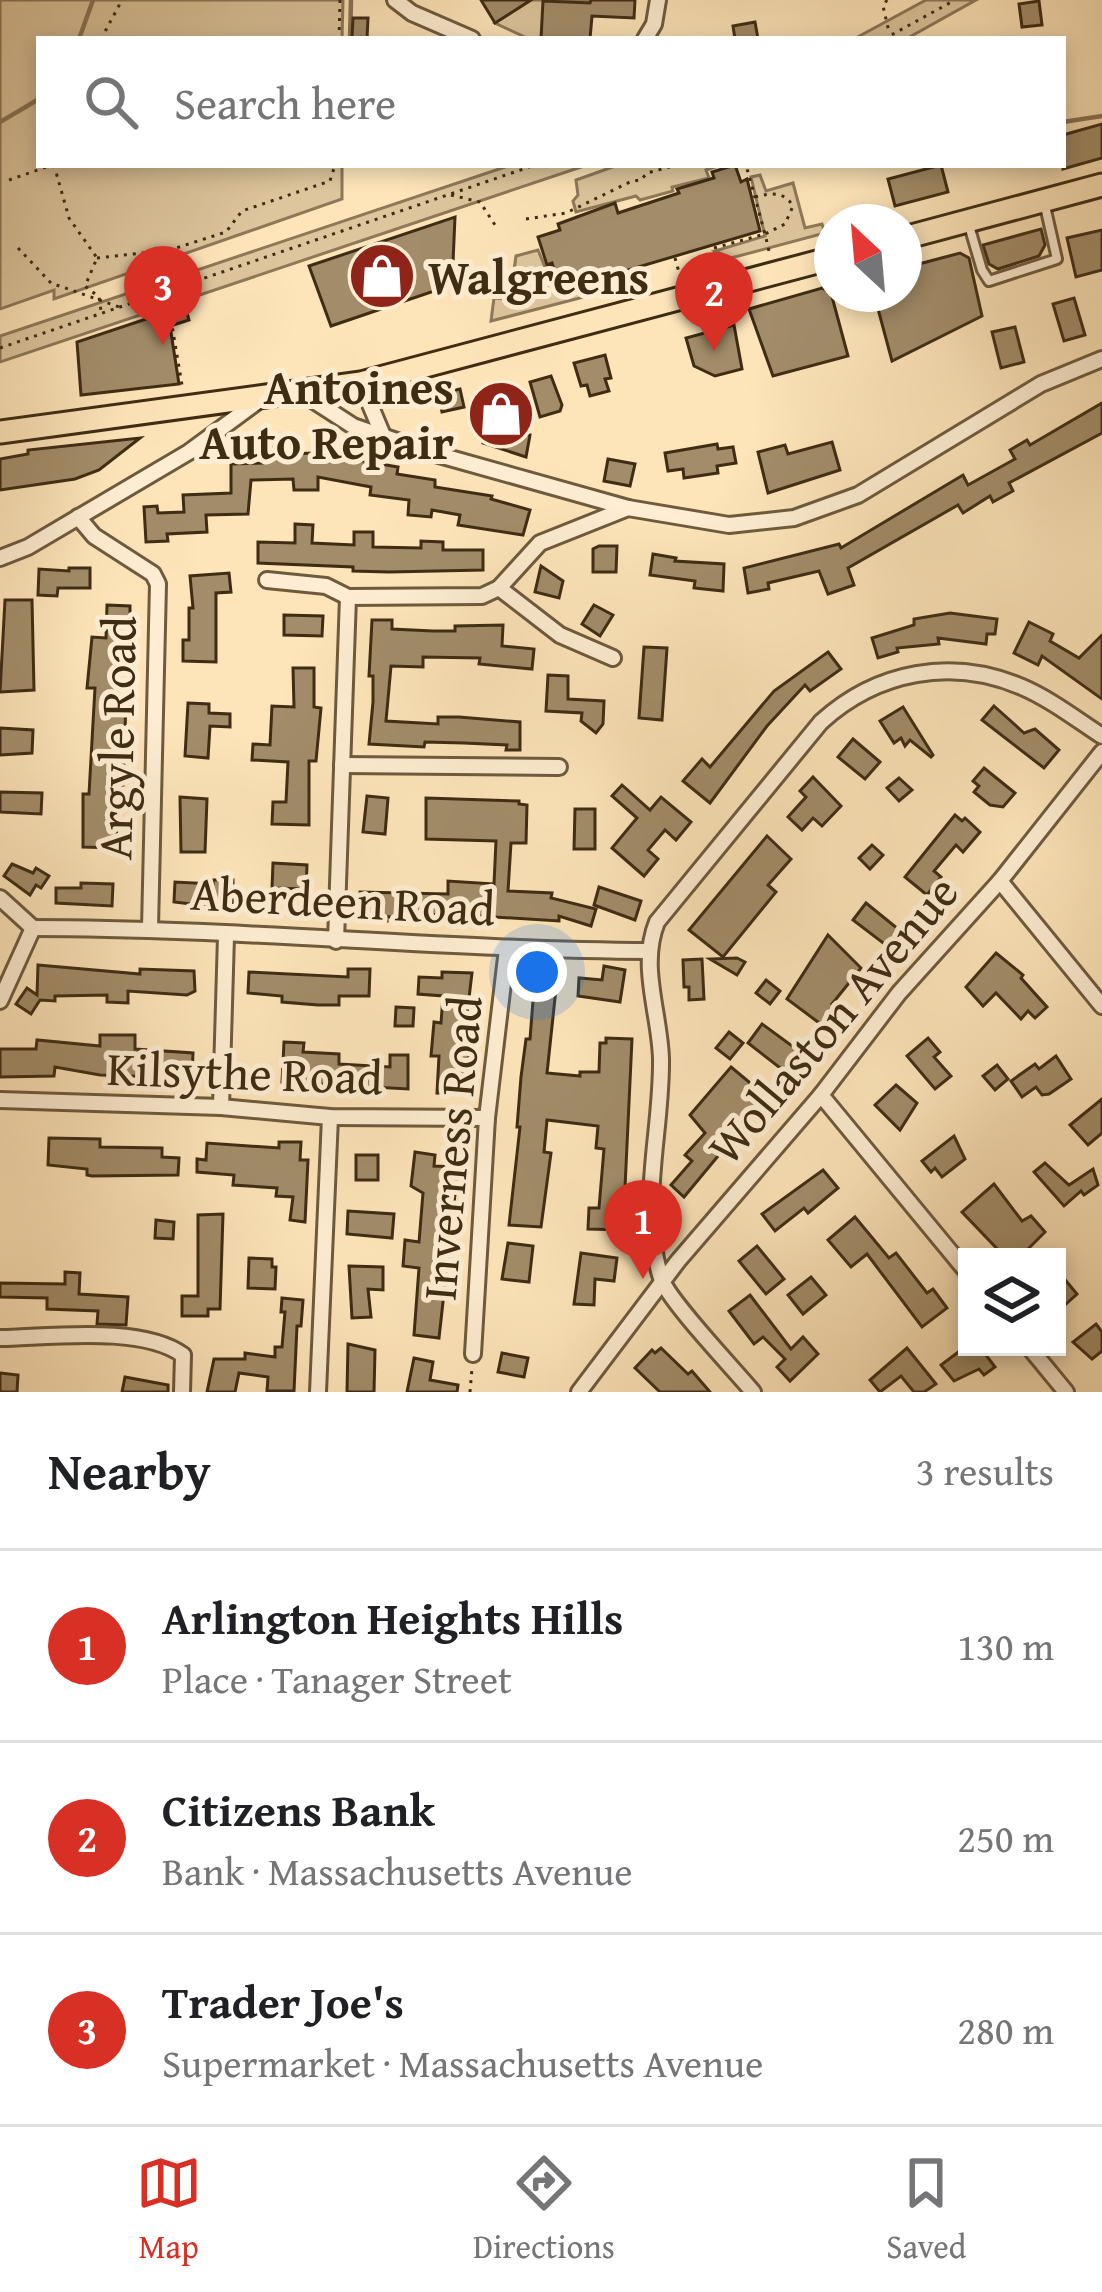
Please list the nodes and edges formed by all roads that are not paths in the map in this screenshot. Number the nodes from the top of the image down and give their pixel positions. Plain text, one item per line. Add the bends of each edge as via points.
1 (395, 0) edge
2 (658, 0) edge
3 (465, 36) edge
4 (647, 36) edge
5 (1102, 185) edge
6 (1043, 200) junction
7 (968, 221) junction
8 (922, 233) edge
9 (814, 263) edge
10 (1102, 359) edge
11 (361, 383) junction
12 (302, 394) junction
13 (260, 399) junction
14 (0, 432) edge
15 (384, 438) junction
16 (628, 508) junction
17 (78, 517) junction
18 (0, 558) edge
19 (267, 580) dead end
20 (499, 588) junction
21 (348, 597) junction
22 (613, 658) dead end
23 (1102, 736) edge
24 (1102, 752) edge
25 (342, 765) junction
26 (559, 767) dead end
27 (1000, 881) junction
28 (0, 898) edge
29 (33, 928) junction
30 (149, 928) junction
31 (226, 936) junction
32 (336, 941) junction
33 (507, 949) junction
34 (650, 950) junction
35 (0, 1000) edge
36 (1102, 1006) edge
37 (821, 1095) junction
38 (0, 1100) edge
39 (221, 1108) junction
40 (330, 1117) junction
41 (487, 1118) junction
42 (958, 1261) edge
43 (662, 1283) junction
44 (0, 1338) edge
45 (473, 1354) road end
46 (1036, 1356) edge
47 (182, 1392) edge
48 (318, 1392) edge
49 (579, 1392) edge
50 (753, 1392) edge
51 (1066, 1392) edge

1 - 3 street
2 - 4 street
5 - 6 main road
6 - 7 main road
6 - 7 lane via 1057,259 1020,273 989,281
7 - 8 main road
9 - 11 main road
10 - 16 street via 1041,384 825,509 729,525
11 - 12 main road
11 - 15 street
12 - 13 main road
12 - 15 street
13 - 14 main road
13 - 17 street
15 - 16 street
16 - 20 street via 540,543
17 - 18 street
17 - 30 street, Argyle Road via 158,582
19 - 21 street via 326,586
20 - 21 street via 482,596
20 - 22 street via 560,634
21 - 25 street
23 - 34 street via 1029,691 976,673 908,674 873,687 806,739 657,922
24 - 27 street, Wollaston Avenue
25 - 26 street
25 - 32 street
27 - 36 street
27 - 37 street, Wollaston Avenue via 899,992
28 - 29 street
29 - 30 street, Aberdeen Road
29 - 35 street
30 - 31 street, Aberdeen Road
31 - 32 street, Aberdeen Road
31 - 39 street
32 - 33 street, Aberdeen Road
33 - 34 street, Aberdeen Road
33 - 41 street, Inverness Road
34 - 43 street via 661,1074 649,1228
37 - 42 street
37 - 43 street, Wollaston Avenue
38 - 39 street, Kilsythe Road
39 - 40 street, Kilsythe Road
40 - 41 street, Kilsythe Road
40 - 48 street
41 - 45 street, Inverness Road
43 - 49 street, Wollaston Avenue
43 - 50 street
44 - 47 street via 144,1339 182,1355
46 - 51 street

